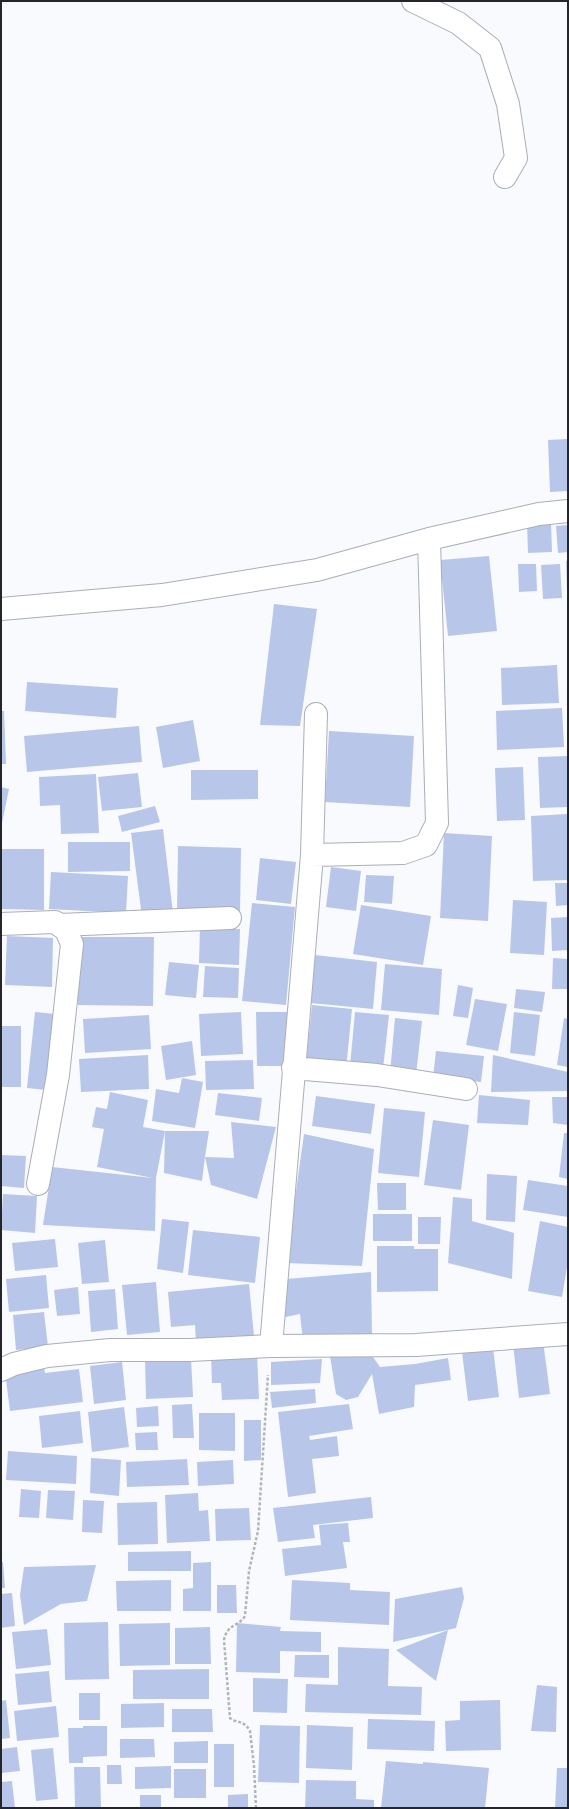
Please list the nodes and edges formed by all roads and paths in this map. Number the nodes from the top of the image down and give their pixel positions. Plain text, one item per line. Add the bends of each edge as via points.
1 (413, 1) edge
2 (505, 178) dead end
3 (568, 511) edge
4 (429, 539) junction
5 (1, 609) edge
6 (316, 714) dead end
7 (312, 855) junction
8 (230, 918) dead end
9 (1, 924) edge
10 (59, 925) junction
11 (293, 1068) junction
12 (466, 1089) dead end
13 (38, 1184) dead end
14 (568, 1334) edge
15 (271, 1346) junction
16 (1, 1370) edge
17 (256, 1808) edge

1 - 2 street via 458,23 490,48 508,104 516,158
3 - 4 street via 539,514
4 - 5 street via 309,571 162,595
4 - 7 street via 437,823 426,845 403,853
6 - 7 street
7 - 11 street
8 - 10 street
9 - 10 street via 55,922
10 - 13 street via 66,930 72,944 58,1075
11 - 12 street via 377,1075
11 - 15 street
14 - 15 street via 416,1345
15 - 16 street via 110,1350 48,1356 14,1364
15 - 17 path via 258,1531 249,1571 245,1616 225,1633 224,1640 230,1718 241,1722 250,1731

